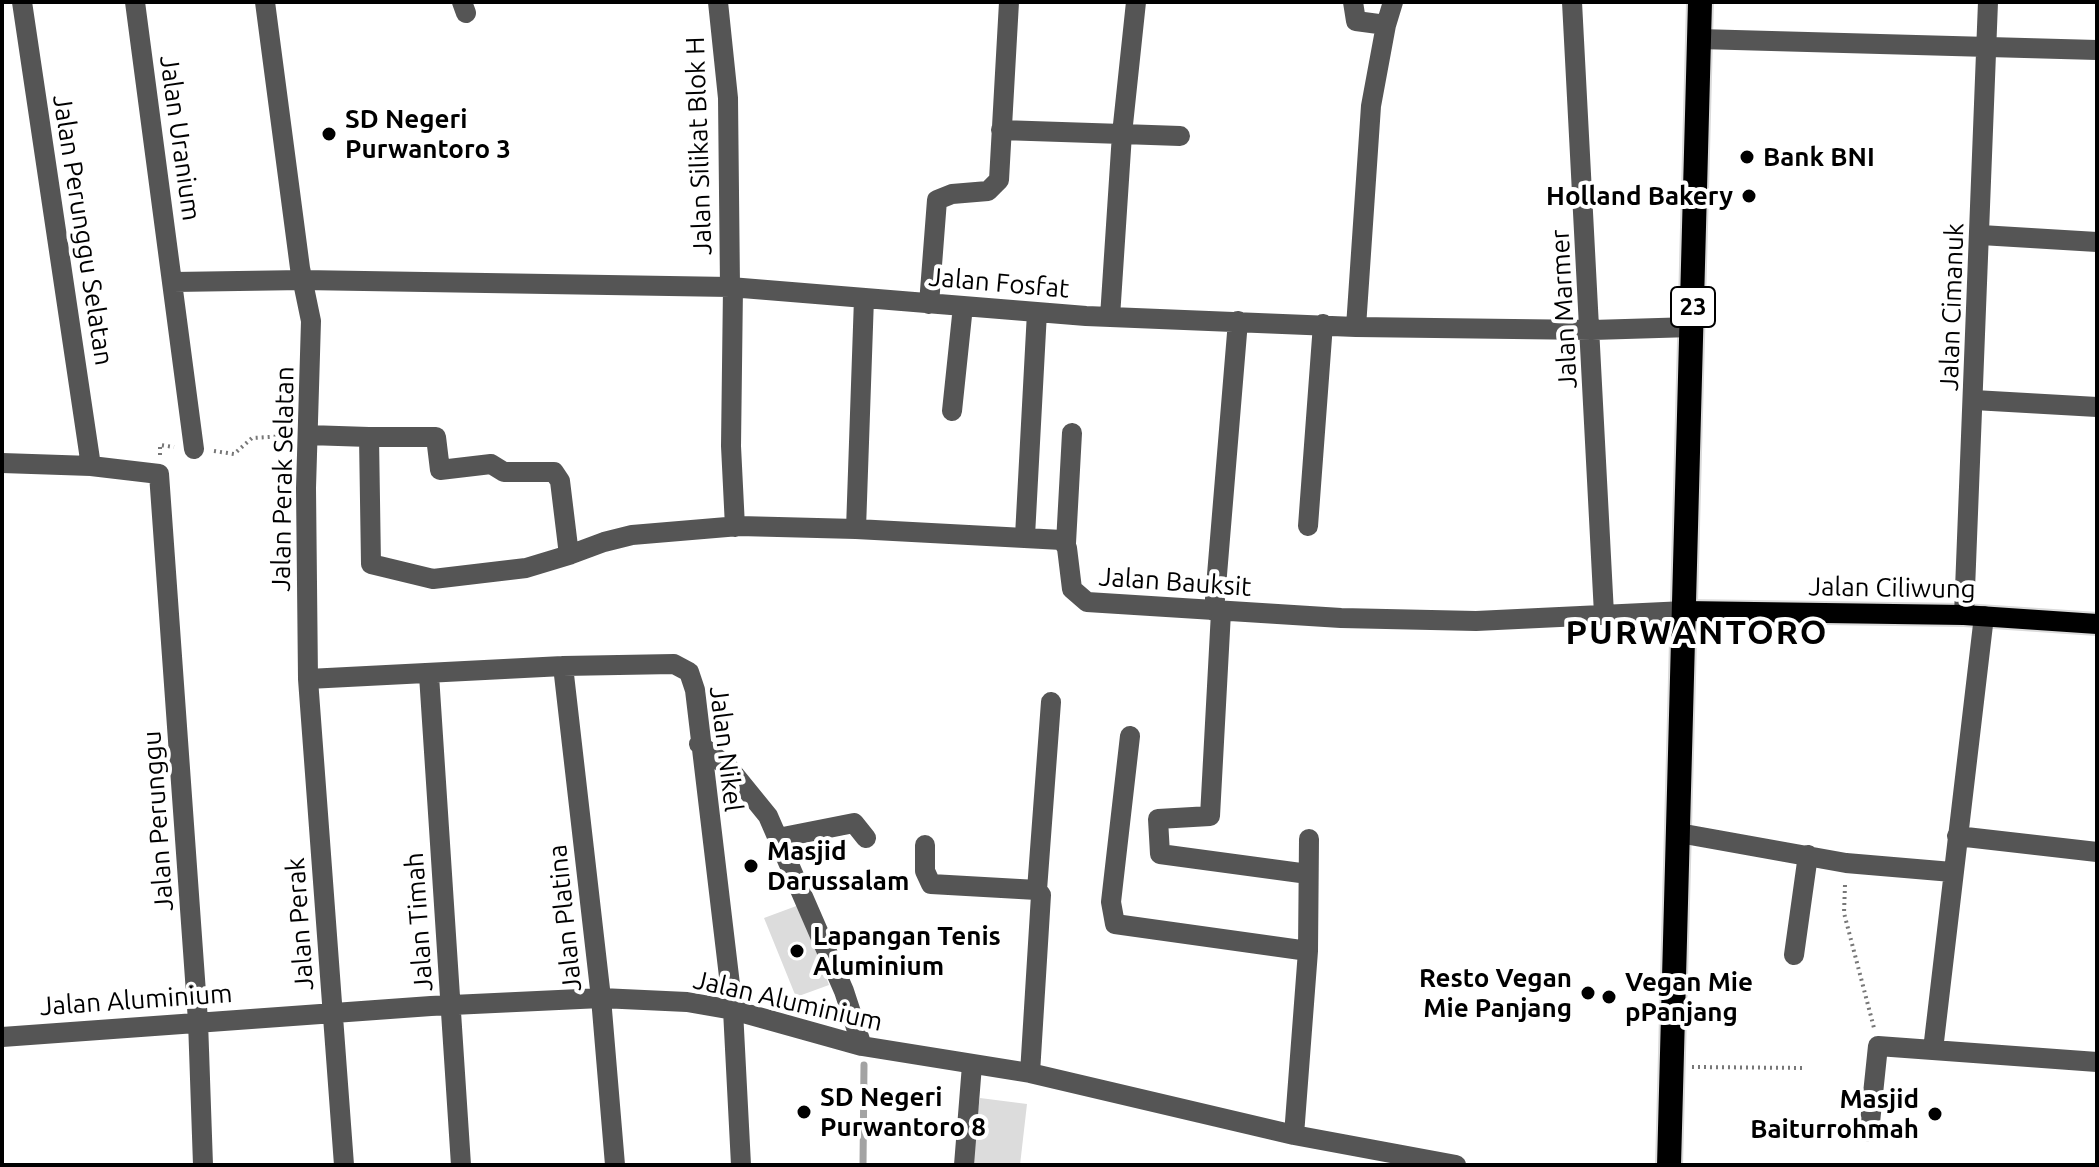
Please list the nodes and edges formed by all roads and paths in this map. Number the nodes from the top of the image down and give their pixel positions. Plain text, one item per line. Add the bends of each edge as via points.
1 (22, 2) edge
2 (135, 2) edge
3 (265, 2) edge
4 (718, 2) edge
5 (1009, 2) edge
6 (1136, 2) edge
7 (1353, 2) edge
8 (1393, 2) edge
9 (1572, 2) edge
10 (1700, 2) edge
11 (1988, 2) edge
12 (1386, 25) junction
13 (1699, 39) junction
14 (1986, 46) junction
15 (2097, 50) edge
16 (1001, 130) junction
17 (1122, 134) junction
18 (1180, 136) dead end
19 (1981, 235) junction
20 (2097, 242) edge
21 (303, 280) junction
22 (174, 282) junction
23 (732, 287) junction
24 (864, 298) junction
25 (929, 304) junction
26 (963, 306) junction
27 (1037, 312) junction
28 (1110, 317) junction
29 (1238, 321) junction
30 (1323, 324) junction
31 (1356, 327) junction
32 (1692, 327) junction
33 (1592, 330) junction
34 (1974, 400) junction
35 (2097, 407) edge
36 (952, 411) dead end
37 (1072, 433) dead end
38 (308, 435) junction
39 (369, 437) junction
40 (194, 449) joint
41 (2, 463) edge
42 (91, 466) junction
43 (1308, 526) dead end
44 (735, 527) junction
45 (856, 529) junction
46 (1025, 536) junction
47 (1066, 543) junction
48 (569, 555) junction
49 (1218, 611) junction
50 (1685, 611) junction
51 (1604, 614) junction
52 (1974, 615) junction
53 (2097, 624) edge
54 (563, 666) junction
55 (429, 675) junction
56 (308, 679) junction
57 (1051, 702) dead end
58 (1130, 736) dead end
59 (699, 744) junction
60 (1679, 833) junction
61 (1957, 836) junction
62 (778, 838) junction
63 (866, 838) dead end
64 (1309, 839) dead end
65 (925, 845) dead end
66 (2097, 852) edge
67 (1808, 855) junction
68 (1846, 863) junction
69 (1952, 872) junction
70 (1308, 874) junction
71 (1037, 890) junction
72 (1308, 951) junction
73 (1794, 955) dead end
74 (601, 998) junction
75 (451, 1006) junction
76 (733, 1010) junction
77 (333, 1013) junction
78 (198, 1021) junction
79 (2, 1037) edge
80 (862, 1046) junction
81 (1878, 1046) junction
82 (1933, 1050) junction
83 (2097, 1062) edge
84 (972, 1065) junction
85 (1670, 1066) junction
86 (1806, 1068) dead end
87 (1030, 1073) junction
88 (1869, 1132) dead end
89 (1294, 1135) junction
90 (203, 1165) edge
91 (344, 1165) edge
92 (461, 1165) edge
93 (615, 1165) edge
94 (741, 1165) edge
95 (964, 1165) edge
96 (1456, 1165) edge
97 (1669, 1165) edge

1 - 42 street, Jalan Perunggu Selatan
2 - 22 street, Jalan Uranium
3 - 21 street, Jalan Perak Selatan
4 - 23 street, Jalan Silikat Blok H via 728,98
5 - 16 street
6 - 17 street
7 - 12 street via 1356,21
8 - 12 street
9 - 33 street, Jalan Marmer
10 - 13 highway, 23
11 - 14 street, Jalan Cimanuk
12 - 31 street via 1371,106
13 - 14 street
13 - 32 highway, 23
14 - 15 street
14 - 19 street, Jalan Cimanuk
16 - 17 street
16 - 25 street via 997,184 988,191 941,197 935,205
17 - 18 street
17 - 28 street
19 - 20 street
19 - 34 street, Jalan Cimanuk
21 - 22 street
21 - 23 street, Jalan Fosfat
21 - 38 street, Jalan Perak Selatan via 311,321
22 - 40 street, Jalan Uranium
23 - 24 street, Jalan Fosfat
23 - 44 street, Jalan Silikat Blok H
24 - 25 street, Jalan Fosfat
24 - 45 street
25 - 26 street, Jalan Fosfat
26 - 27 street, Jalan Fosfat
26 - 36 street
27 - 28 street, Jalan Fosfat
27 - 46 street
28 - 29 street, Jalan Fosfat
29 - 30 street, Jalan Fosfat
29 - 49 street
30 - 31 street, Jalan Fosfat
30 - 43 street
31 - 33 street, Jalan Fosfat
32 - 33 street, Jalan Fosfat
32 - 50 highway, 23
33 - 51 street, Jalan Marmer
34 - 35 street
34 - 52 street, Jalan Cimanuk
37 - 47 street
38 - 39 street
38 - 40 path via 252,438 234,454
38 - 56 street, Jalan Perak Selatan
39 - 48 street via 433,436 440,470 491,464 504,472 554,472 560,481
39 - 48 street, Jalan Bauksit via 369,559 374,567 433,579 458,578 526,568
41 - 42 street
42 - 78 street, Jalan Perunggu via 159,474
44 - 45 street, Jalan Bauksit
44 - 48 street, Jalan Bauksit via 632,535
45 - 46 street, Jalan Bauksit
46 - 47 street, Jalan Bauksit
47 - 49 street, Jalan Bauksit via 1072,589 1087,602
49 - 51 street, Jalan Bauksit via 1476,621
49 - 70 street via 1210,816 1158,819 1160,854
50 - 51 street, Jalan Bauksit
50 - 52 main road, Jalan Ciliwung
50 - 60 highway, 23
52 - 53 main road, Jalan Ciliwung
52 - 61 street, Jalan Cimanuk
54 - 55 street, Jalan Nikel
54 - 59 street, Jalan Nikel via 674,664 689,672
54 - 74 street, Jalan Platina
55 - 56 street, Jalan Nikel
55 - 75 street, Jalan Timah
56 - 77 street, Jalan Perak
57 - 71 street
58 - 72 street via 1111,902 1115,924
59 - 62 street via 729,768 768,816
59 - 76 street, Jalan Nikel
60 - 67 street
60 - 85 highway, 23
61 - 66 street
61 - 69 street, Jalan Cimanuk
62 - 63 street via 854,823
62 - 80 street
64 - 70 street
65 - 71 street via 931,884
67 - 68 street
67 - 73 street
68 - 69 street
68 - 81 path via 1844,913
69 - 82 street, Jalan Cimanuk
70 - 72 street
71 - 87 street via 1041,901
72 - 89 street
74 - 75 street, Jalan Aluminium
74 - 76 street, Jalan Aluminium
74 - 93 street, Jalan Platina
75 - 77 street, Jalan Aluminium
75 - 92 street, Jalan Timah
76 - 80 street, Jalan Aluminium
76 - 94 street, Jalan Nikel
77 - 78 street, Jalan Aluminium
77 - 91 street, Jalan Perak
78 - 79 street, Jalan Aluminium
78 - 90 street, Jalan Perunggu
80 - 84 street, Jalan Aluminium
81 - 82 street
81 - 88 street
82 - 83 street
84 - 87 street, Jalan Aluminium
84 - 95 street
85 - 86 path
85 - 97 highway, 23
87 - 89 street, Jalan Aluminium
89 - 96 street, Jalan Aluminium

